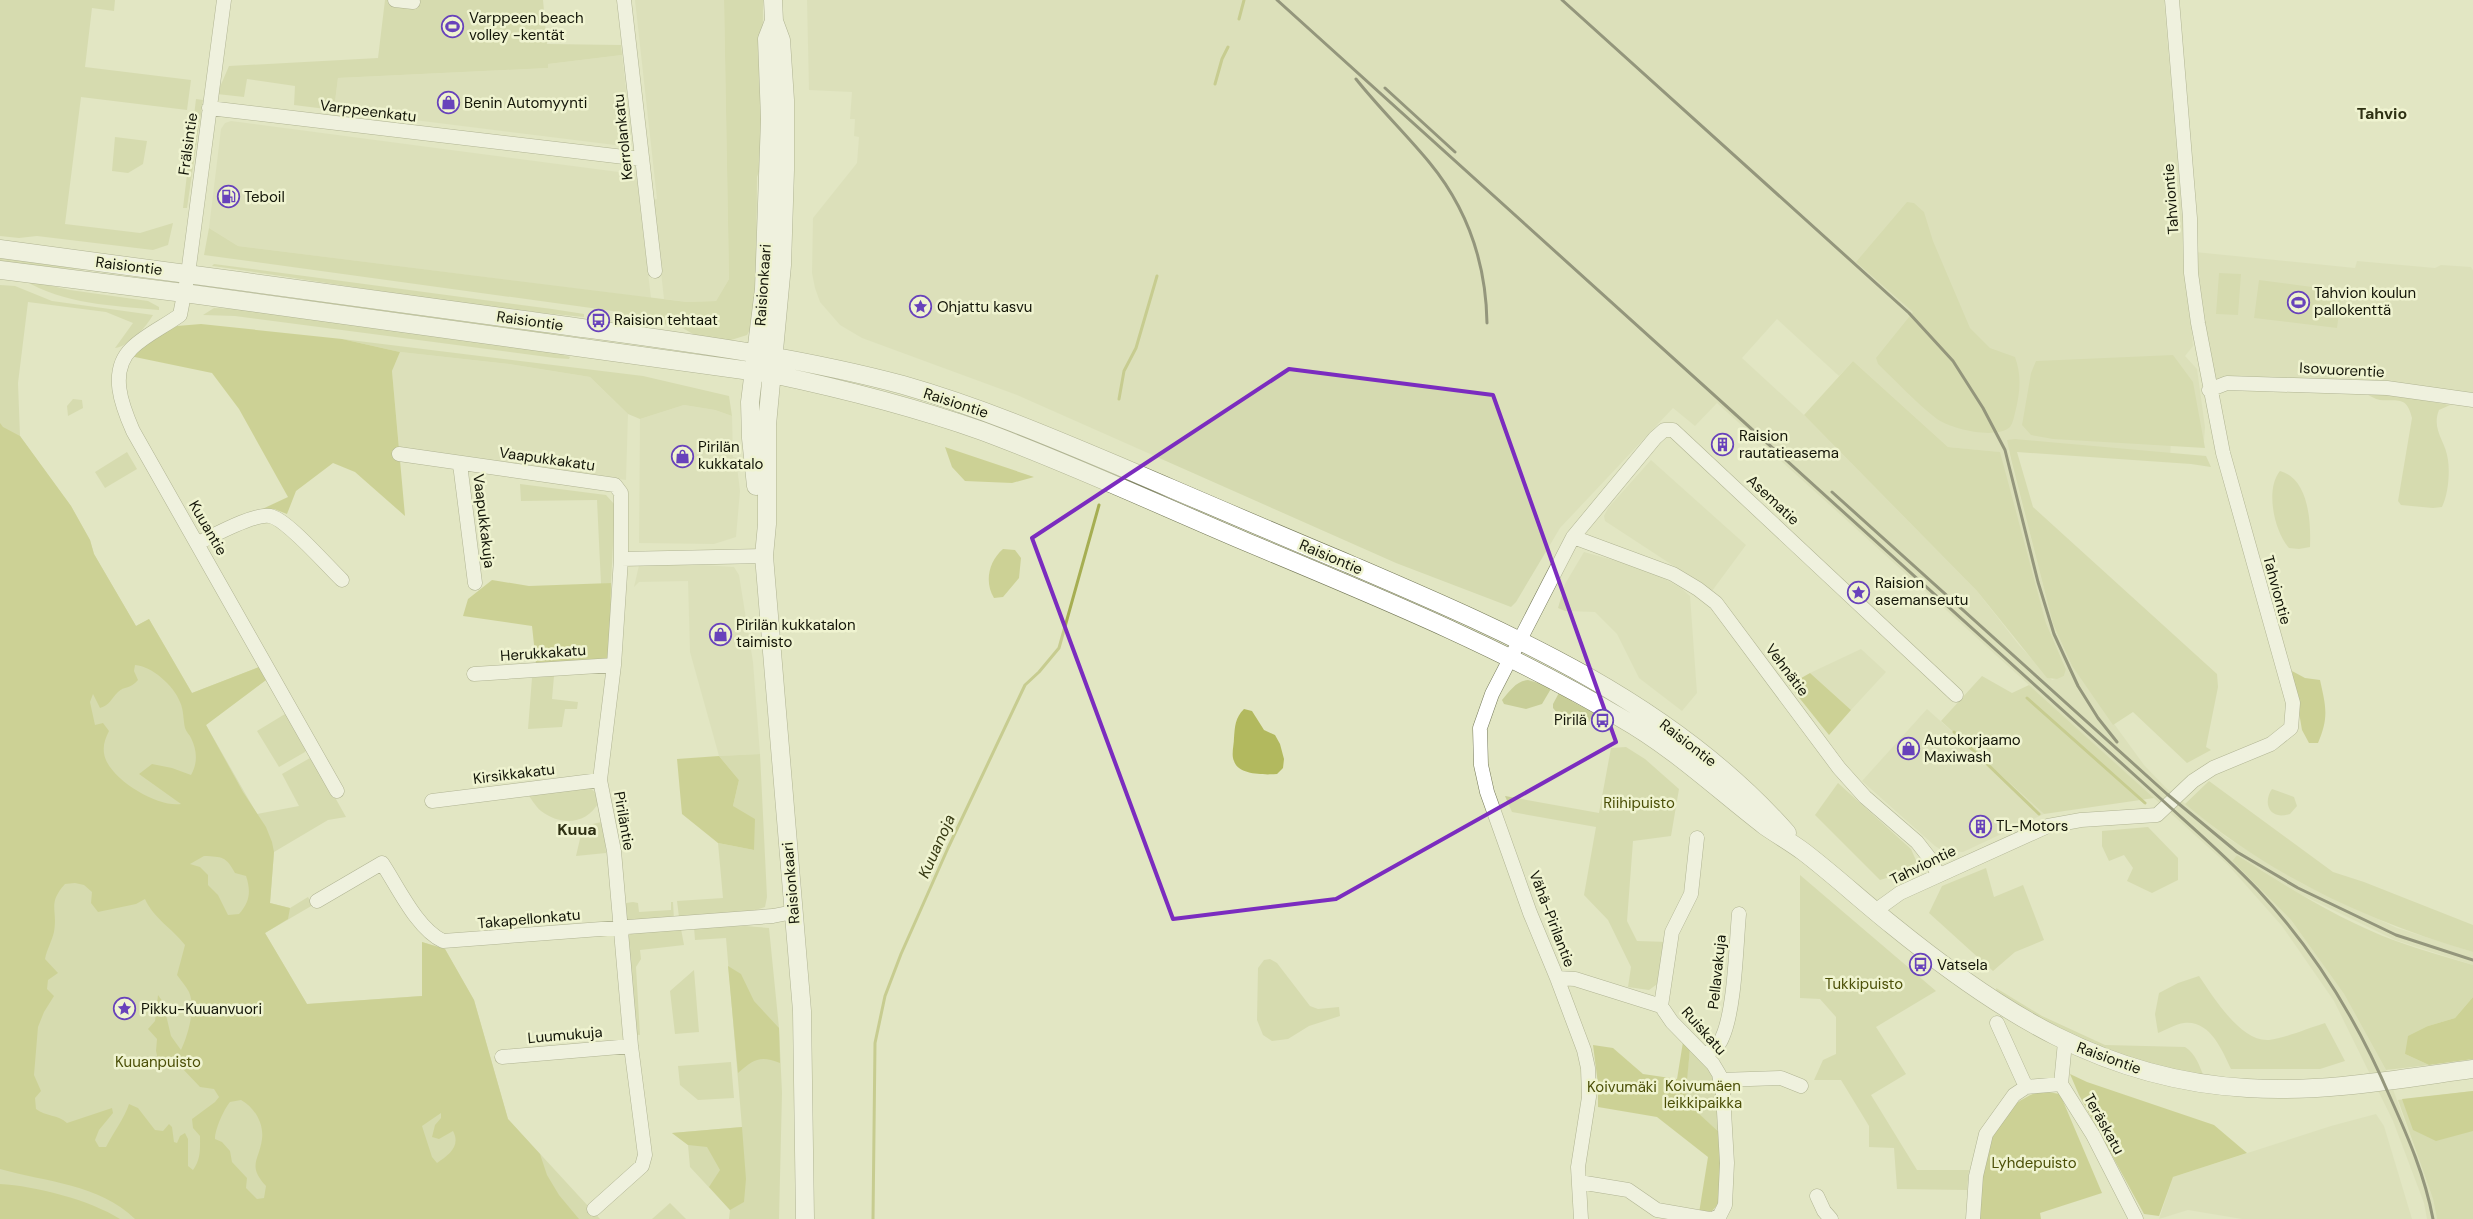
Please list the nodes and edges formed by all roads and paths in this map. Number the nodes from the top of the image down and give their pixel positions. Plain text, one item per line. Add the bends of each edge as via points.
1 (224, 0) edge
2 (395, 0) edge
3 (624, 0) edge
4 (773, 0) edge
5 (2172, 0) edge
6 (413, 2) dead end
7 (774, 20) junction
8 (209, 108) junction
9 (641, 160) junction
10 (0, 249) edge
11 (0, 270) edge
12 (655, 271) dead end
13 (188, 274) junction
14 (184, 292) junction
15 (756, 353) junction
16 (774, 355) junction
17 (754, 372) junction
18 (772, 374) junction
19 (2209, 390) junction
20 (2473, 400) edge
21 (400, 454) dead end
22 (460, 464) junction
23 (1573, 537) junction
24 (198, 543) junction
25 (764, 552) junction
26 (621, 559) junction
27 (342, 580) dead end
28 (475, 583) dead end
29 (1520, 640) junction
30 (1512, 658) junction
31 (614, 665) junction
32 (474, 674) dead end
33 (1956, 695) dead end
34 (600, 780) junction
35 (337, 791) dead end
36 (432, 801) dead end
37 (1697, 838) dead end
38 (1804, 852) junction
39 (1938, 875) junction
40 (317, 901) dead end
41 (1875, 911) junction
42 (793, 912) junction
43 (1739, 914) dead end
44 (622, 927) junction
45 (1557, 978) junction
46 (1661, 1006) junction
47 (1997, 1023) dead end
48 (2066, 1042) junction
49 (631, 1046) junction
50 (1706, 1054) junction
51 (502, 1057) dead end
52 (2473, 1069) edge
53 (1720, 1080) junction
54 (2061, 1084) junction
55 (1801, 1086) dead end
56 (2026, 1087) junction
57 (1579, 1182) junction
58 (1817, 1196) dead end
59 (594, 1209) dead end
60 (1714, 1218) edge
61 (805, 1219) edge
62 (1581, 1219) edge
63 (1831, 1219) edge
64 (1973, 1219) edge
65 (2136, 1219) edge

1 - 8 street, Frälsintie
2 - 6 street
3 - 9 street, Kerrolankatu
4 - 7 main road, Raisionkaari
5 - 19 street, Tahviontie via 2190,218 2191,273
7 - 15 main road, Raisionkaari via 768,39 768,185 764,289
7 - 16 main road, Raisionkaari via 781,40 785,118 782,265
8 - 9 street, Varppeenkatu
8 - 13 street, Frälsintie
9 - 12 street, Kerrolankatu
10 - 13 main road, Raisiontie
11 - 14 main road, Raisiontie
13 - 14 street, Frälsintie
13 - 15 main road, Raisiontie
14 - 17 main road, Raisiontie
14 - 24 street, Kuuantie via 180,315 132,347 124,356 119,384 133,432
15 - 16 main road, Raisiontie
15 - 17 main road, Raisionkaari
16 - 18 main road, Raisionkaari
16 - 29 main road, Raisiontie via 907,386 986,412 1412,591
17 - 18 main road, Raisiontie
17 - 25 main road, Raisionkaari via 750,402 751,438
18 - 25 main road, Raisionkaari
18 - 30 main road, Raisiontie via 914,409 982,431 1439,623
19 - 20 street, Isovuorentie via 2227,383 2358,386
19 - 39 street, Tahviontie via 2293,703 2291,728 2271,744 2213,768 2192,781 2157,815 2081,820 2048,826
21 - 22 street, Vaapukkakatu
22 - 26 street, Vaapukkakatu via 615,484 621,493
22 - 28 street, Vaapukkakuja
23 - 29 street, Asematie
23 - 33 street, Asematie via 1655,438 1664,430 1673,430
23 - 39 street, Vehnätie via 1673,574 1716,603 1839,768 1865,797 1917,842
24 - 27 street via 258,517 270,516 283,522
24 - 35 street, Kuuantie
25 - 26 street
25 - 42 main road, Raisionkaari
26 - 31 street, Piriläntie
29 - 30 street, Vähä-Pirilantie
29 - 38 main road, Raisiontie via 1628,700 1683,737 1743,786
30 - 38 main road, Raisiontie via 1628,722 1676,754 1764,825
30 - 45 street, Vähä-Pirilantie via 1484,713 1480,728 1481,766 1487,792 1530,913
31 - 32 street, Herukkakatu
31 - 34 street, Piriläntie
34 - 36 street, Kirsikkakatu
34 - 44 street, Piriläntie via 614,851
37 - 46 street via 1691,894 1672,932
38 - 41 main road, Raisiontie
39 - 41 street, Tahviontie via 1900,893
40 - 44 street, Takapellonkatu via 382,863 423,926 443,942
41 - 48 main road, Raisiontie via 1981,993 2028,1023
42 - 44 street, Takapellonkatu
42 - 61 main road, Raisionkaari via 802,1011
43 - 50 street, Pellavakuja via 1728,1019 1722,1039
44 - 49 street, Piriläntie
45 - 46 street, Ruiskatu via 1575,979
45 - 57 street, Vähä-Pirilantie via 1588,1068 1589,1097 1579,1156
46 - 50 street, Ruiskatu via 1672,1022
47 - 56 street
48 - 52 main road, Raisiontie via 2156,1075 2247,1088 2335,1086
48 - 54 street
49 - 51 street, Luumukuja
49 - 59 street, Piriläntie via 644,1161
50 - 53 street, Ruiskatu
53 - 55 street via 1781,1078
53 - 60 street, Ruiskatu via 1727,1163 1725,1205
54 - 56 street
54 - 65 street, Teräskatu
56 - 64 street via 2006,1104 1982,1143
57 - 60 street via 1628,1190 1657,1210
57 - 62 street, Vähä-Pirilantie
58 - 63 street

